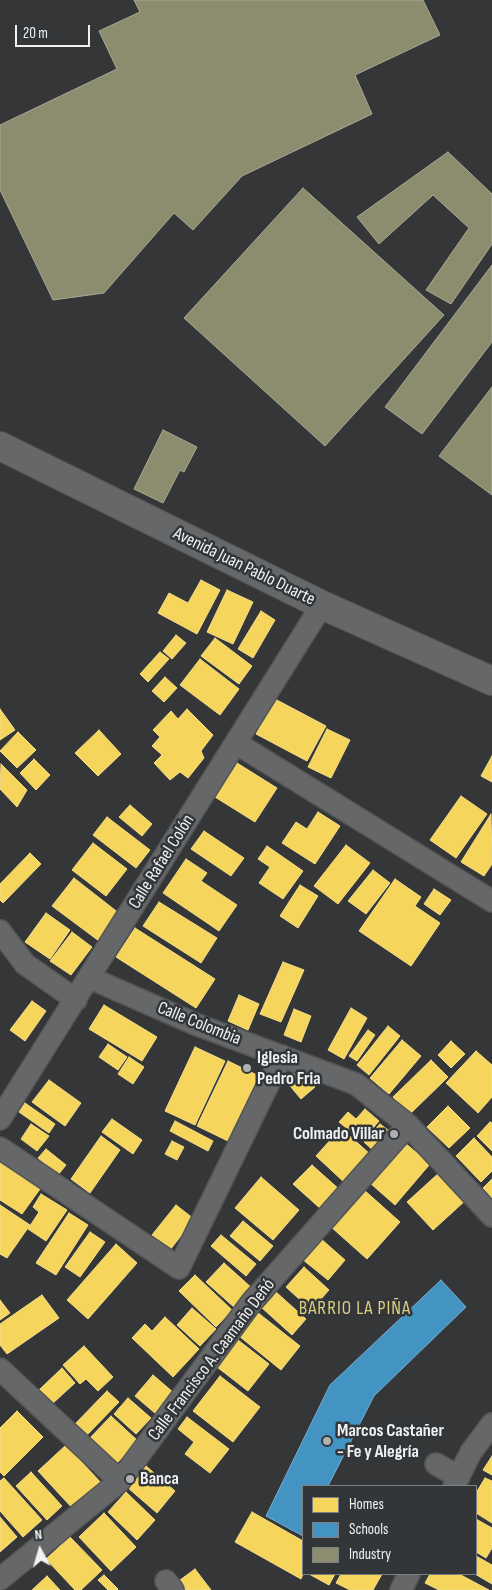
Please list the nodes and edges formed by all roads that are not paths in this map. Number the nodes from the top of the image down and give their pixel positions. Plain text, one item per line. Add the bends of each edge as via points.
1 (0, 446) edge
2 (322, 604) junction
3 (492, 682) edge
4 (236, 743) junction
5 (492, 901) edge
6 (0, 931) edge
7 (90, 978) junction
8 (76, 1000) junction
9 (282, 1056) junction
10 (0, 1119) edge
11 (408, 1124) junction
12 (0, 1148) edge
13 (492, 1216) edge
14 (0, 1369) edge
15 (492, 1424) edge
16 (436, 1464) dead end
17 (120, 1481) junction
18 (456, 1482) edge
19 (408, 1575) edge
20 (0, 1579) edge
21 (401, 1590) edge

1 - 2 main road, Avenida Juan Pablo Duarte
2 - 3 main road, Avenida Juan Pablo Duarte
2 - 4 street, Calle Rafael Colón
4 - 5 street
4 - 7 street, Calle Rafael Colón
6 - 8 street via 25,964
7 - 8 street, Calle Rafael Colón
7 - 9 street, Calle Colombia via 195,1024
8 - 10 street, Calle Rafael Colón
9 - 11 street, Calle Colombia via 356,1084
9 - 12 street via 179,1268
11 - 13 street, Calle Colombia
11 - 17 street, Calle Francisco A. Caamaño Deñó via 251,1304
14 - 17 street
15 - 18 street via 471,1452
16 - 18 street
17 - 20 street, Calle Francisco A. Caamaño Deñó
19 - 21 street

